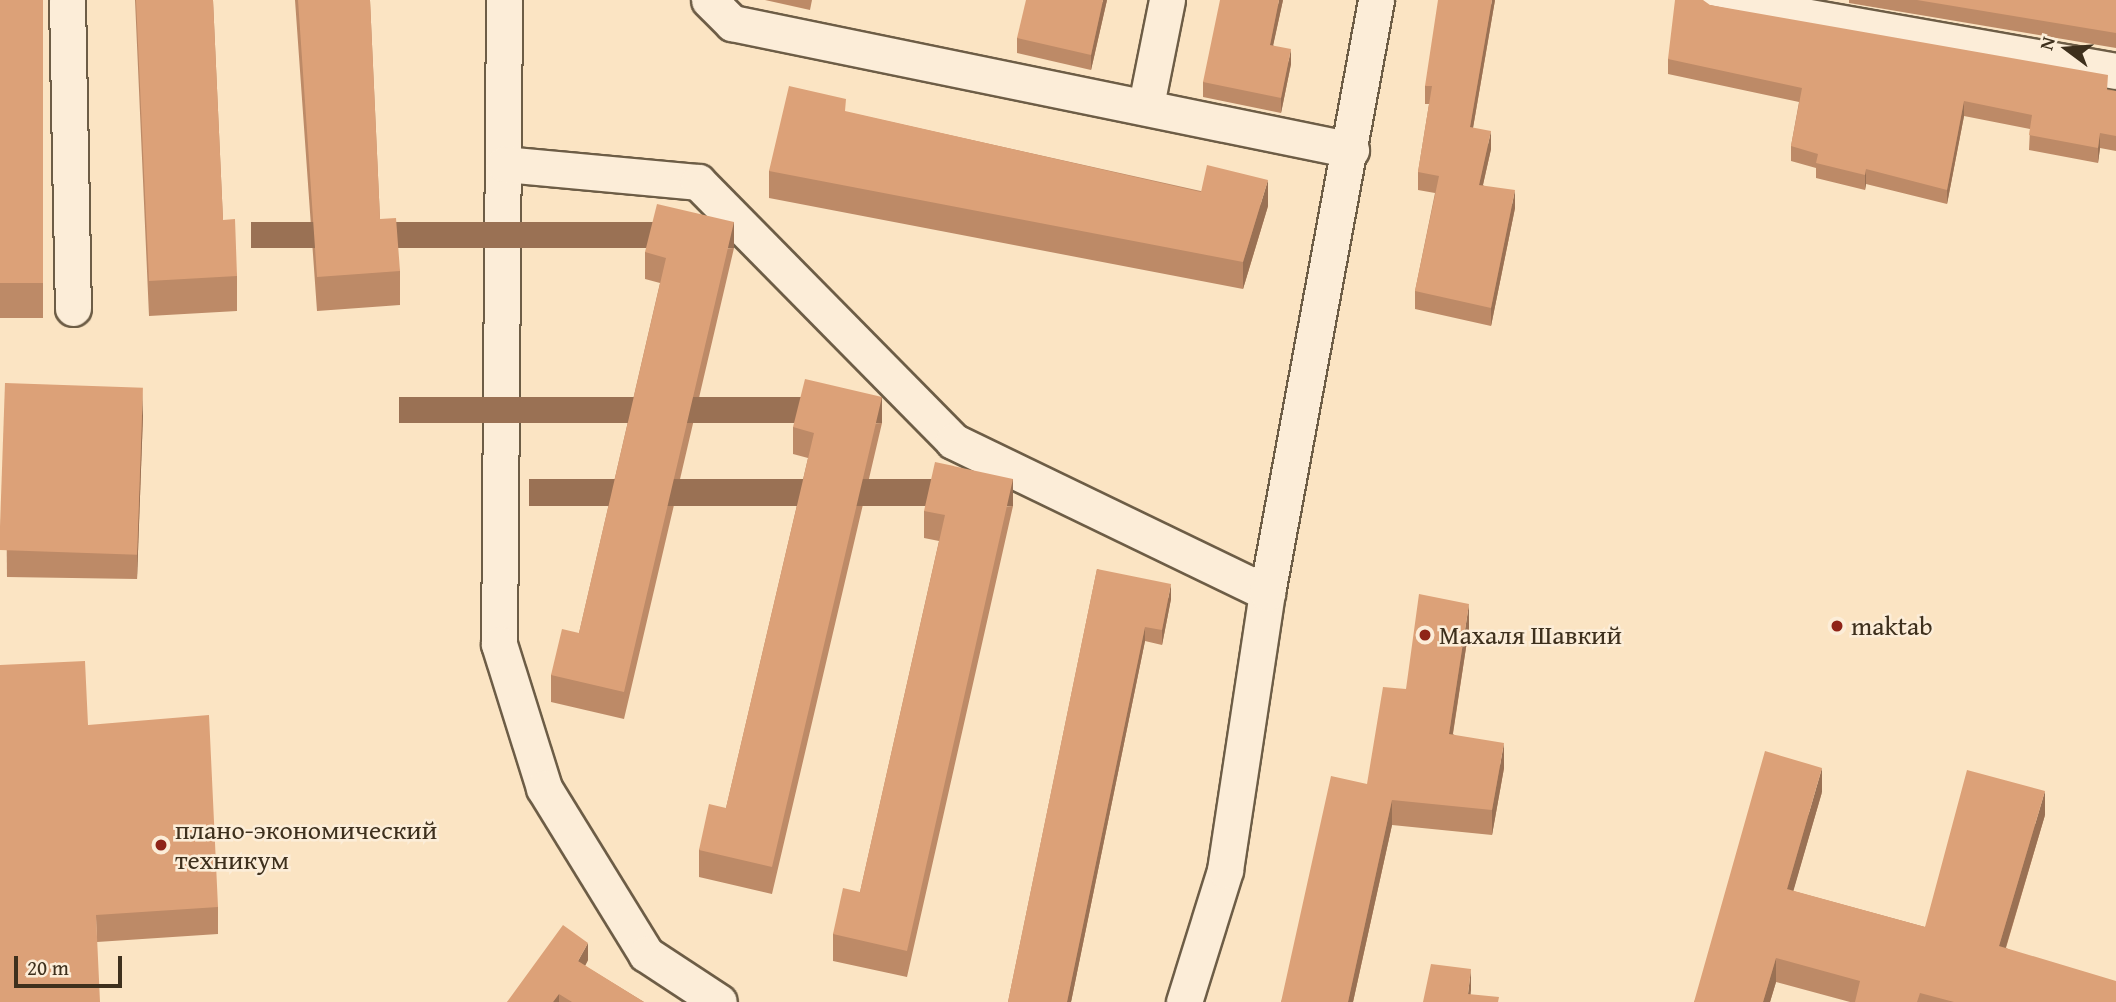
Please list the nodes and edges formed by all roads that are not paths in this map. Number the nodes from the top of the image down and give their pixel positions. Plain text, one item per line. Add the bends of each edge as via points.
1 (67, 0) edge
2 (505, 0) edge
3 (709, 0) edge
4 (1167, 0) edge
5 (1376, 0) edge
6 (1713, 0) edge
7 (2116, 71) edge
8 (1146, 105) junction
9 (1351, 150) junction
10 (504, 164) junction
11 (73, 308) dead end
12 (1268, 593) junction
13 (719, 1002) edge
14 (1184, 1002) edge

1 - 11 street
2 - 10 street
3 - 8 street via 732,23
4 - 8 street
5 - 9 street
6 - 7 street
8 - 9 street
9 - 12 street
10 - 12 street via 698,182 953,441
10 - 13 street via 499,644 544,788 566,824 646,954
12 - 14 street via 1225,870

